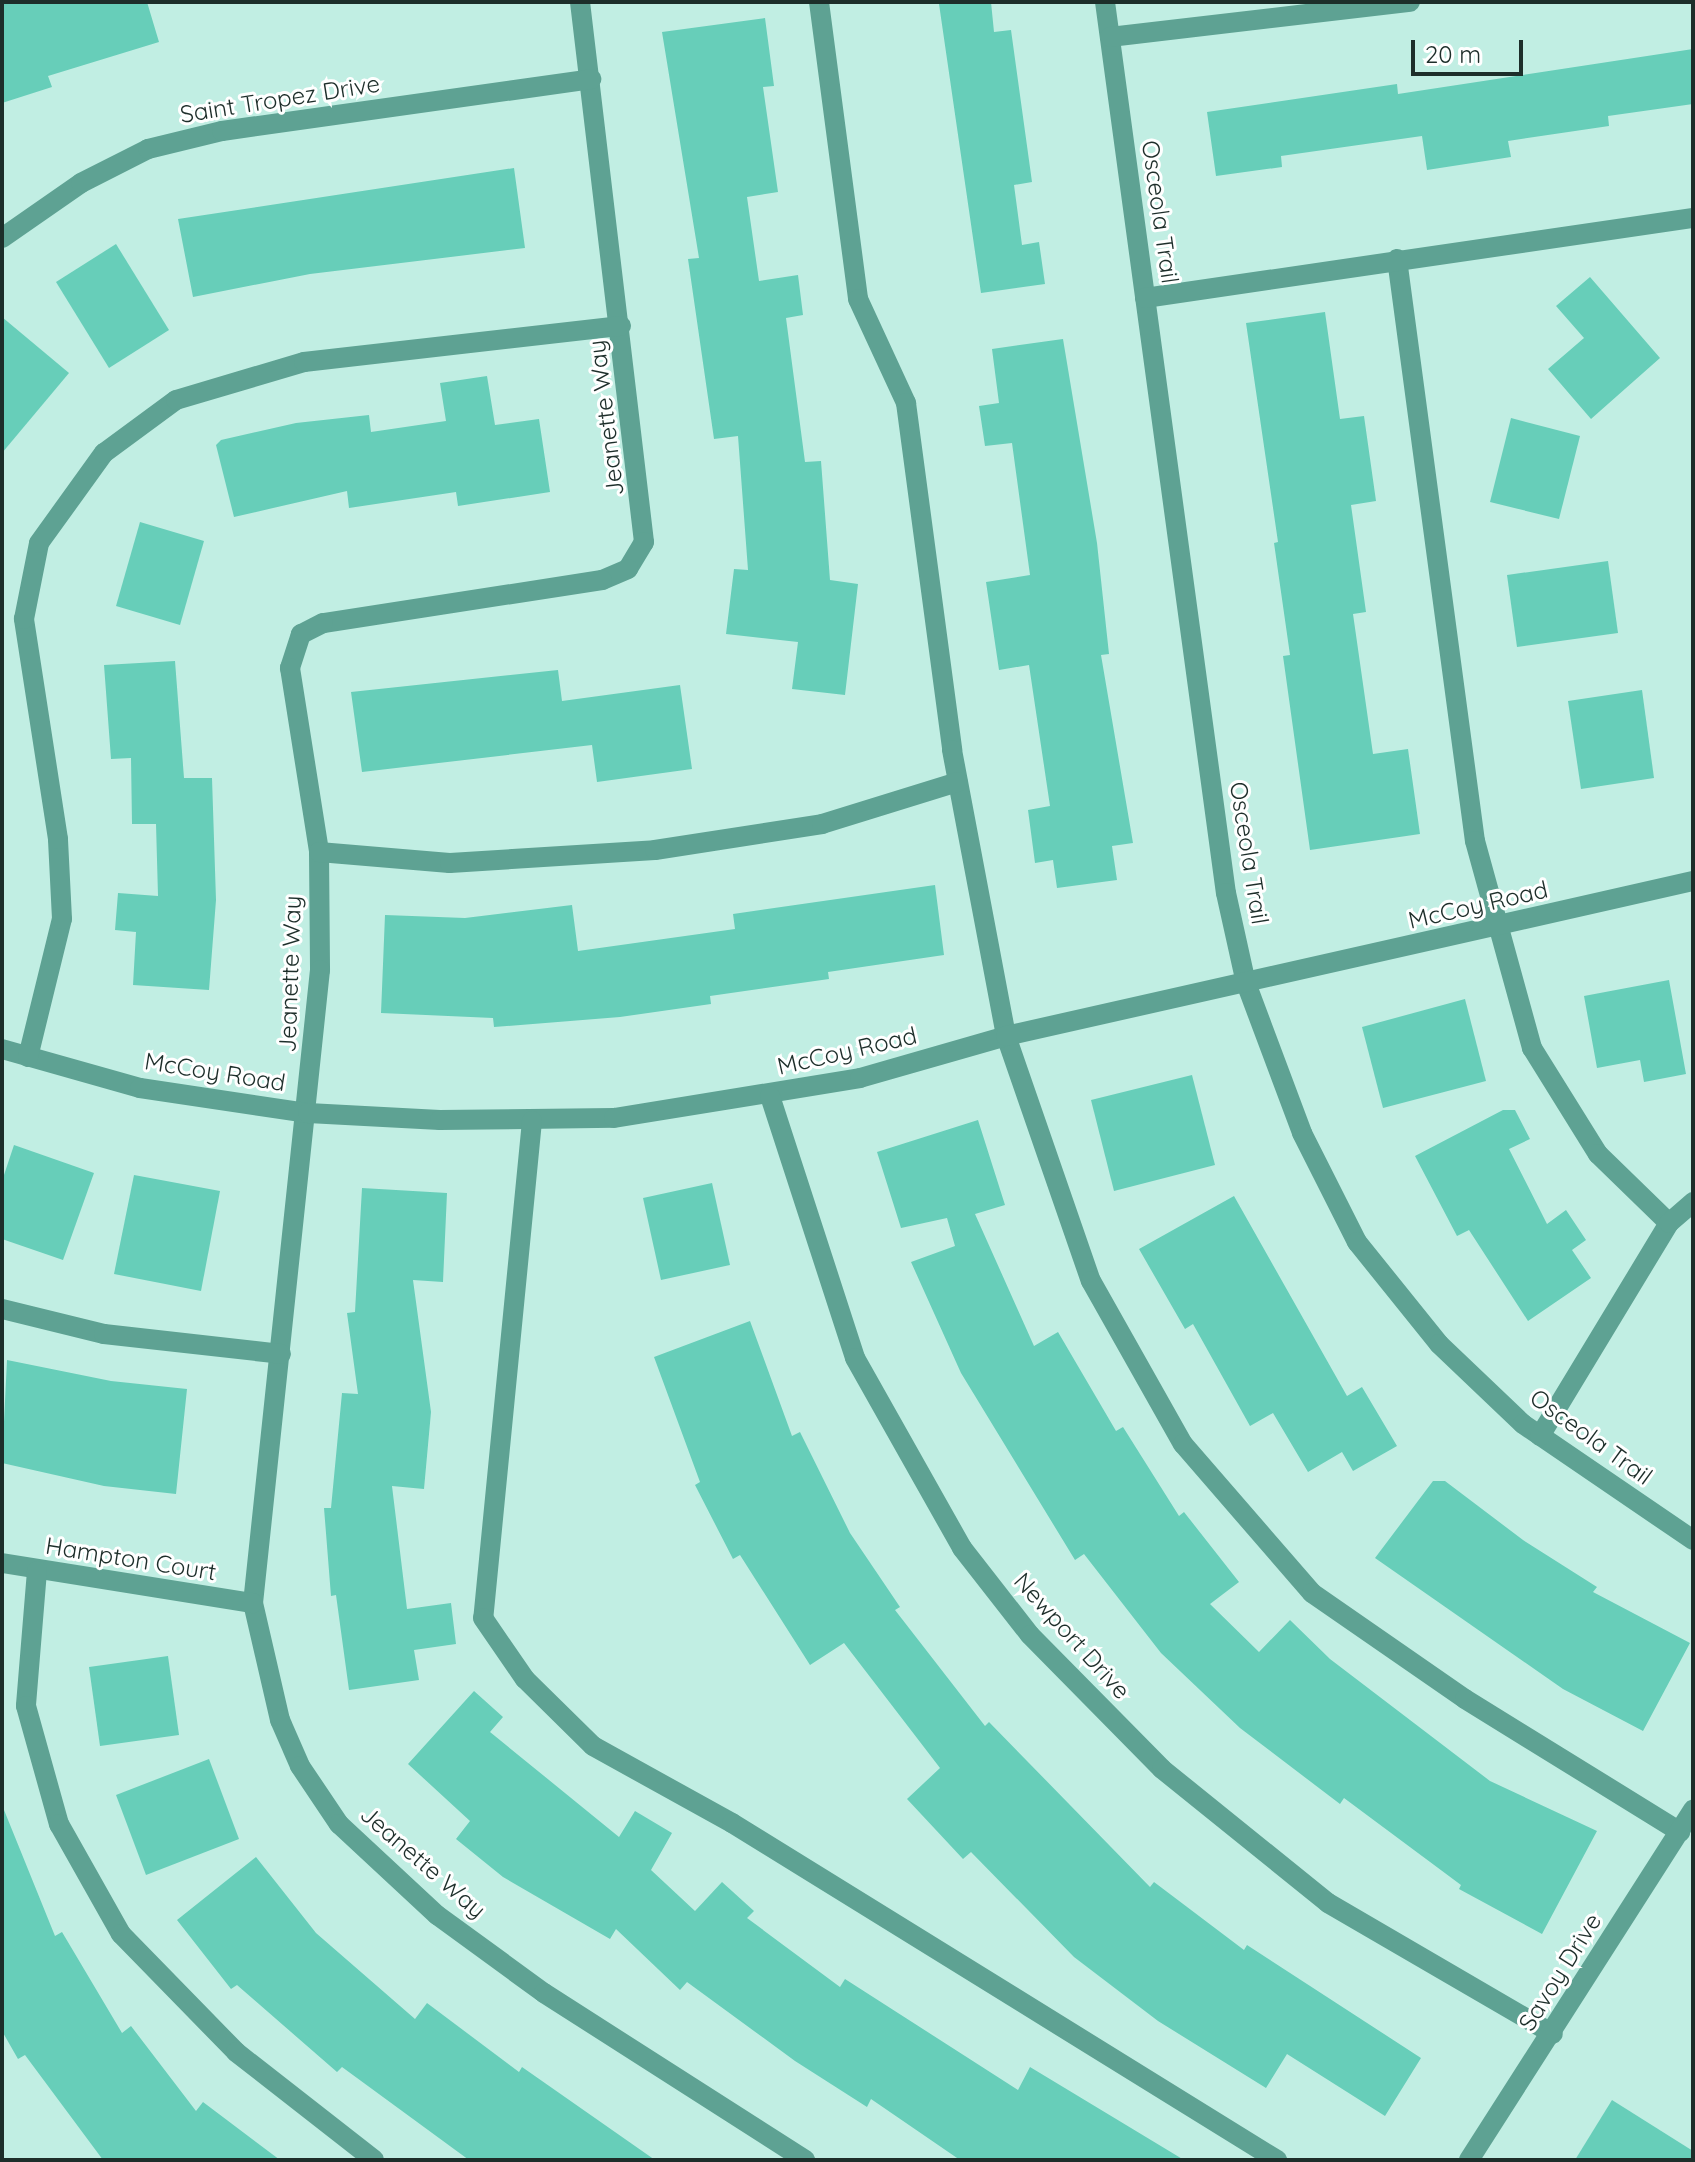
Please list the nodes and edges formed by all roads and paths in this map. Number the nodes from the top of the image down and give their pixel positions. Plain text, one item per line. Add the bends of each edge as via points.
1 (580, 2) edge
2 (819, 2) edge
3 (1105, 2) edge
4 (1410, 2) edge
5 (1110, 37) junction
6 (591, 79) junction
7 (1693, 218) edge
8 (2, 238) edge
9 (1397, 259) junction
10 (1145, 298) junction
11 (621, 326) junction
12 (958, 782) junction
13 (319, 852) junction
14 (1693, 881) edge
15 (1499, 928) junction
16 (1246, 983) junction
17 (1006, 1036) junction
18 (2, 1049) edge
19 (28, 1057) junction
20 (770, 1096) junction
21 (308, 1113) junction
22 (532, 1121) junction
23 (1693, 1202) edge
24 (1669, 1223) junction
25 (2, 1309) edge
26 (281, 1354) junction
27 (1540, 1436) junction
28 (1693, 1540) edge
29 (2, 1563) edge
30 (37, 1571) junction
31 (253, 1603) junction
32 (1693, 1810) edge
33 (1680, 1832) junction
34 (1553, 2034) junction
35 (374, 2160) edge
36 (805, 2160) edge
37 (1277, 2160) edge
38 (1469, 2160) edge

1 - 6 street, Jeanette Way
2 - 12 street via 858,299 906,403
3 - 5 street, Osceola Trail
4 - 5 street
5 - 10 street, Osceola Trail
6 - 8 street, Saint Tropez Drive via 222,131 148,149 81,183
6 - 11 street, Jeanette Way
7 - 9 street
9 - 10 street
9 - 15 street via 1475,841
10 - 16 street, Osceola Trail via 1226,893
11 - 13 street, Jeanette Way via 644,542 628,569 602,580 323,623 301,634 290,668
11 - 19 street via 304,362 176,400 104,453 39,543 24,619 58,839 62,919
12 - 13 street via 822,824 655,850 450,863
12 - 17 street
13 - 21 street, Jeanette Way via 320,970
14 - 15 street, McCoy Road
15 - 16 street, McCoy Road
15 - 24 street via 1532,1048 1598,1154
16 - 17 street, McCoy Road
16 - 27 street, Osceola Trail via 1302,1133 1357,1242 1439,1344
17 - 20 street, McCoy Road via 860,1078
17 - 33 street via 1091,1281 1183,1444 1312,1593 1465,1699
18 - 19 street, McCoy Road
19 - 21 street, McCoy Road via 140,1088
20 - 22 street, McCoy Road via 614,1118
20 - 34 street, Newport Drive via 855,1358 962,1548 1030,1635 1162,1769 1328,1903
21 - 22 street, McCoy Road
21 - 26 street, Jeanette Way
22 - 37 street via 483,1618 525,1679 593,1746 732,1823
23 - 24 street
24 - 27 street
25 - 26 street via 104,1334
26 - 31 street, Jeanette Way
27 - 28 street, Osceola Trail
29 - 30 street, Hampton Court
30 - 31 street, Hampton Court
30 - 35 street via 26,1706 59,1824 121,1934 236,2052
31 - 36 street, Jeanette Way via 280,1720 300,1766 339,1824 437,1915 532,1984
32 - 33 street, Savoy Drive
33 - 34 street, Savoy Drive
34 - 38 street, Savoy Drive

